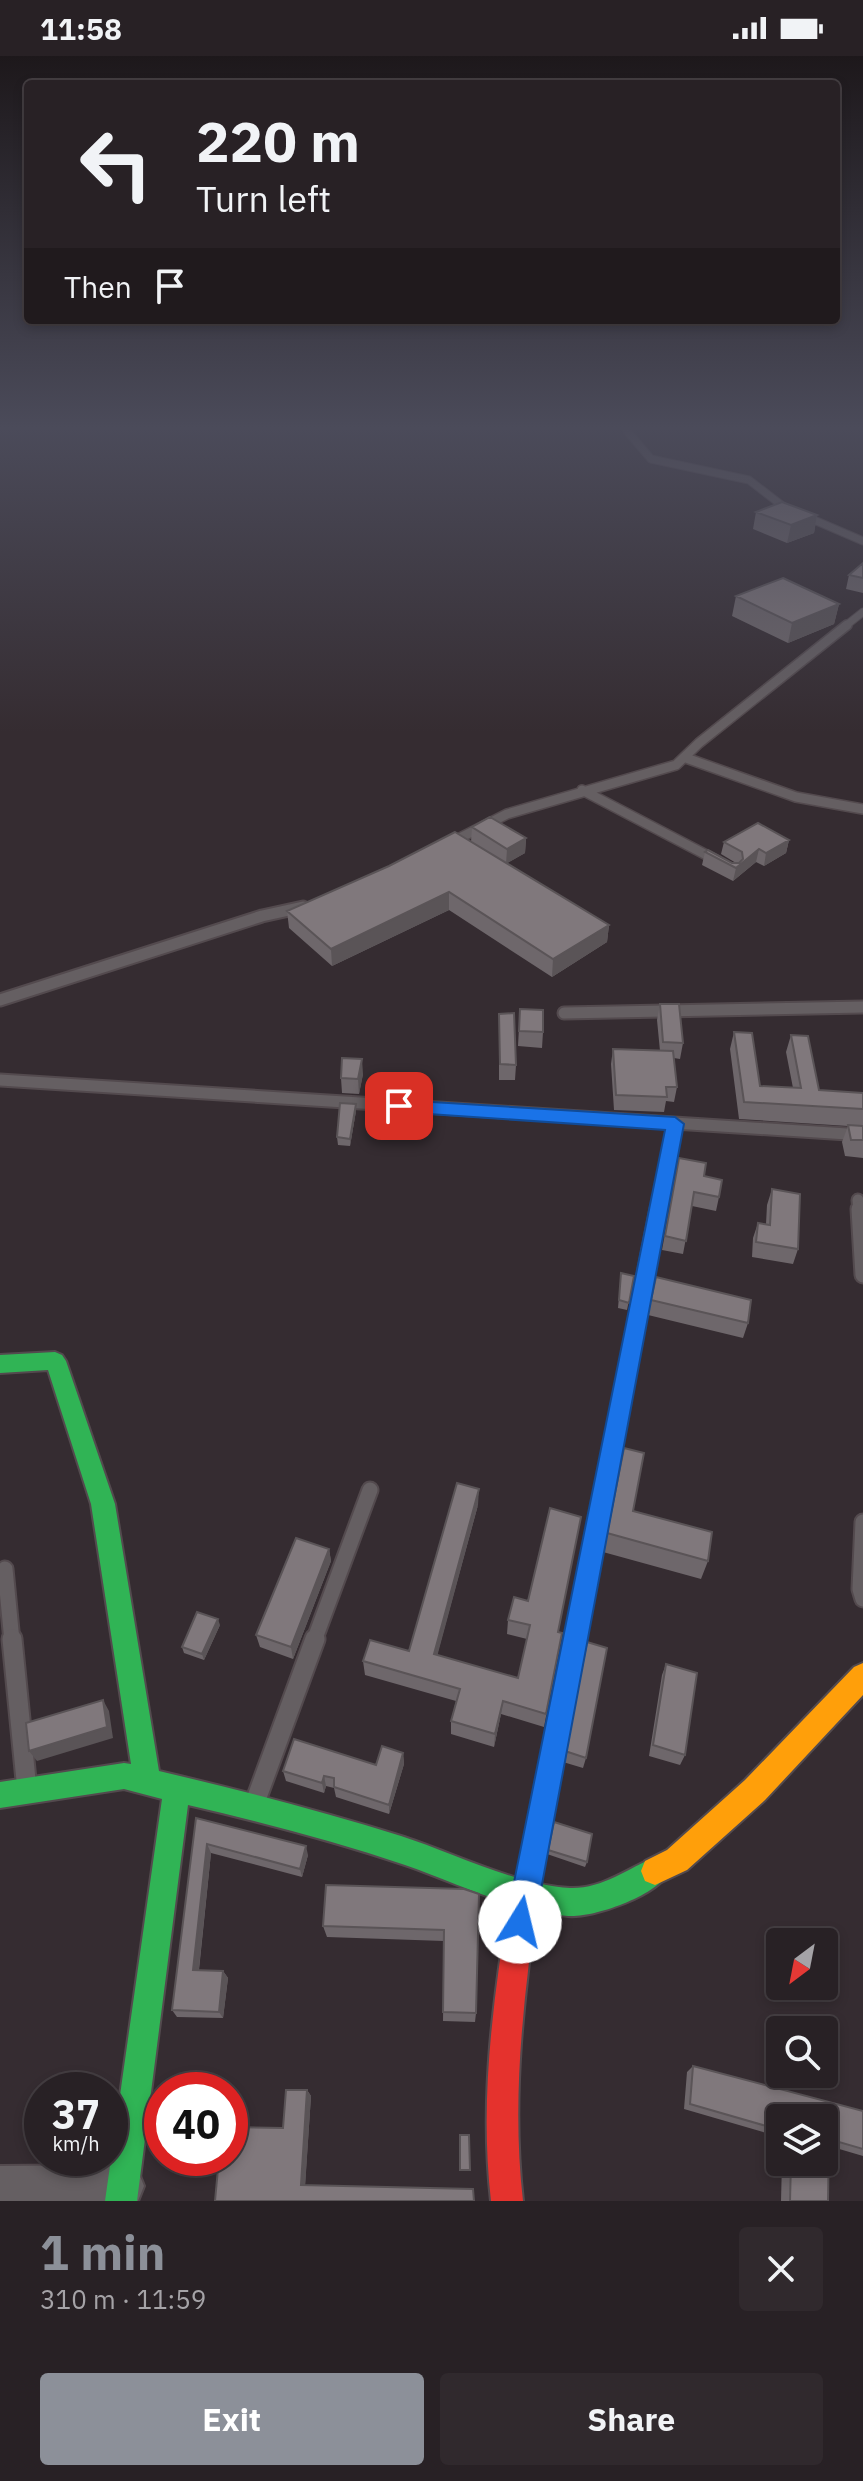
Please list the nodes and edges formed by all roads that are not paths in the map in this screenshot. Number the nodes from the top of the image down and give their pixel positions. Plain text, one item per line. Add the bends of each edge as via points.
1 (840, 531) edge
2 (863, 541) edge
3 (863, 612) edge
4 (686, 758) junction
5 (582, 790) junction
6 (863, 809) edge
7 (454, 840) junction
8 (467, 847) edge
9 (438, 850) edge
10 (733, 869) edge
11 (317, 902) edge
12 (0, 1000) edge
13 (863, 1007) edge
14 (564, 1013) dead end
15 (0, 1080) edge
16 (675, 1124) junction
17 (863, 1135) edge
18 (858, 1200) dead end
19 (863, 1275) edge
20 (0, 1364) edge
21 (370, 1490) dead end
22 (863, 1522) edge
23 (5, 1569) dead end
24 (863, 1599) edge
25 (863, 1676) edge
26 (147, 1780) junction
27 (177, 1788) junction
28 (27, 1791) junction
29 (0, 1795) edge
30 (253, 1807) junction
31 (524, 1893) junction
32 (0, 2187) edge
33 (122, 2194) edge
34 (507, 2201) edge

1 - 2 lane
3 - 4 lane
4 - 5 lane via 638,778
4 - 6 lane via 796,797
5 - 7 lane via 507,814
5 - 10 lane
7 - 8 lane
7 - 9 lane
11 - 12 lane
13 - 14 lane
15 - 16 lane
16 - 17 lane
16 - 31 lane
18 - 19 lane
20 - 26 street via 55,1361 103,1504
21 - 30 lane
22 - 24 lane
23 - 28 lane
25 - 31 street via 755,1790 677,1860 606,1897 570,1902
26 - 27 street
26 - 28 street via 124,1776
27 - 30 street
27 - 33 street
28 - 29 street
30 - 31 street
31 - 34 street via 500,2065
32 - 33 street

